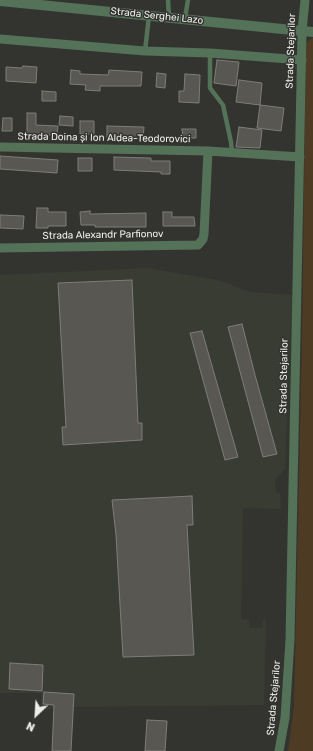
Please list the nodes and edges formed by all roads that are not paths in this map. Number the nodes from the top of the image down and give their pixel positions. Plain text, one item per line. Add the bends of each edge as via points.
1 (168, 0) edge
2 (188, 0) edge
3 (305, 0) edge
4 (0, 1) edge
5 (149, 15) junction
6 (169, 17) junction
7 (185, 18) junction
8 (302, 31) junction
9 (313, 32) edge
10 (0, 39) edge
11 (145, 51) junction
12 (210, 53) junction
13 (302, 60) junction
14 (0, 147) edge
15 (208, 151) junction
16 (232, 153) junction
17 (300, 157) junction
18 (0, 248) edge
19 (280, 751) edge

1 - 6 lane
2 - 7 lane
3 - 8 street, Strada Stejarilor
4 - 5 street, Strada Serghei Lazo
5 - 6 street, Strada Serghei Lazo
5 - 11 lane
6 - 7 street, Strada Serghei Lazo
7 - 8 street, Strada Serghei Lazo
8 - 9 street, Strada Serghei Lazo
8 - 13 street, Strada Stejarilor
10 - 11 street
11 - 12 street
12 - 13 street
12 - 16 lane via 210,88 223,105
13 - 17 street, Strada Stejarilor
14 - 15 street, Strada Doina și Ion Aldea-Teodorovici
15 - 16 street, Strada Doina și Ion Aldea-Teodorovici
15 - 18 street, Strada Alexandr Parfionov via 203,239 198,245
16 - 17 street, Strada Doina și Ion Aldea-Teodorovici
17 - 19 street, Strada Stejarilor via 290,640 285,718

